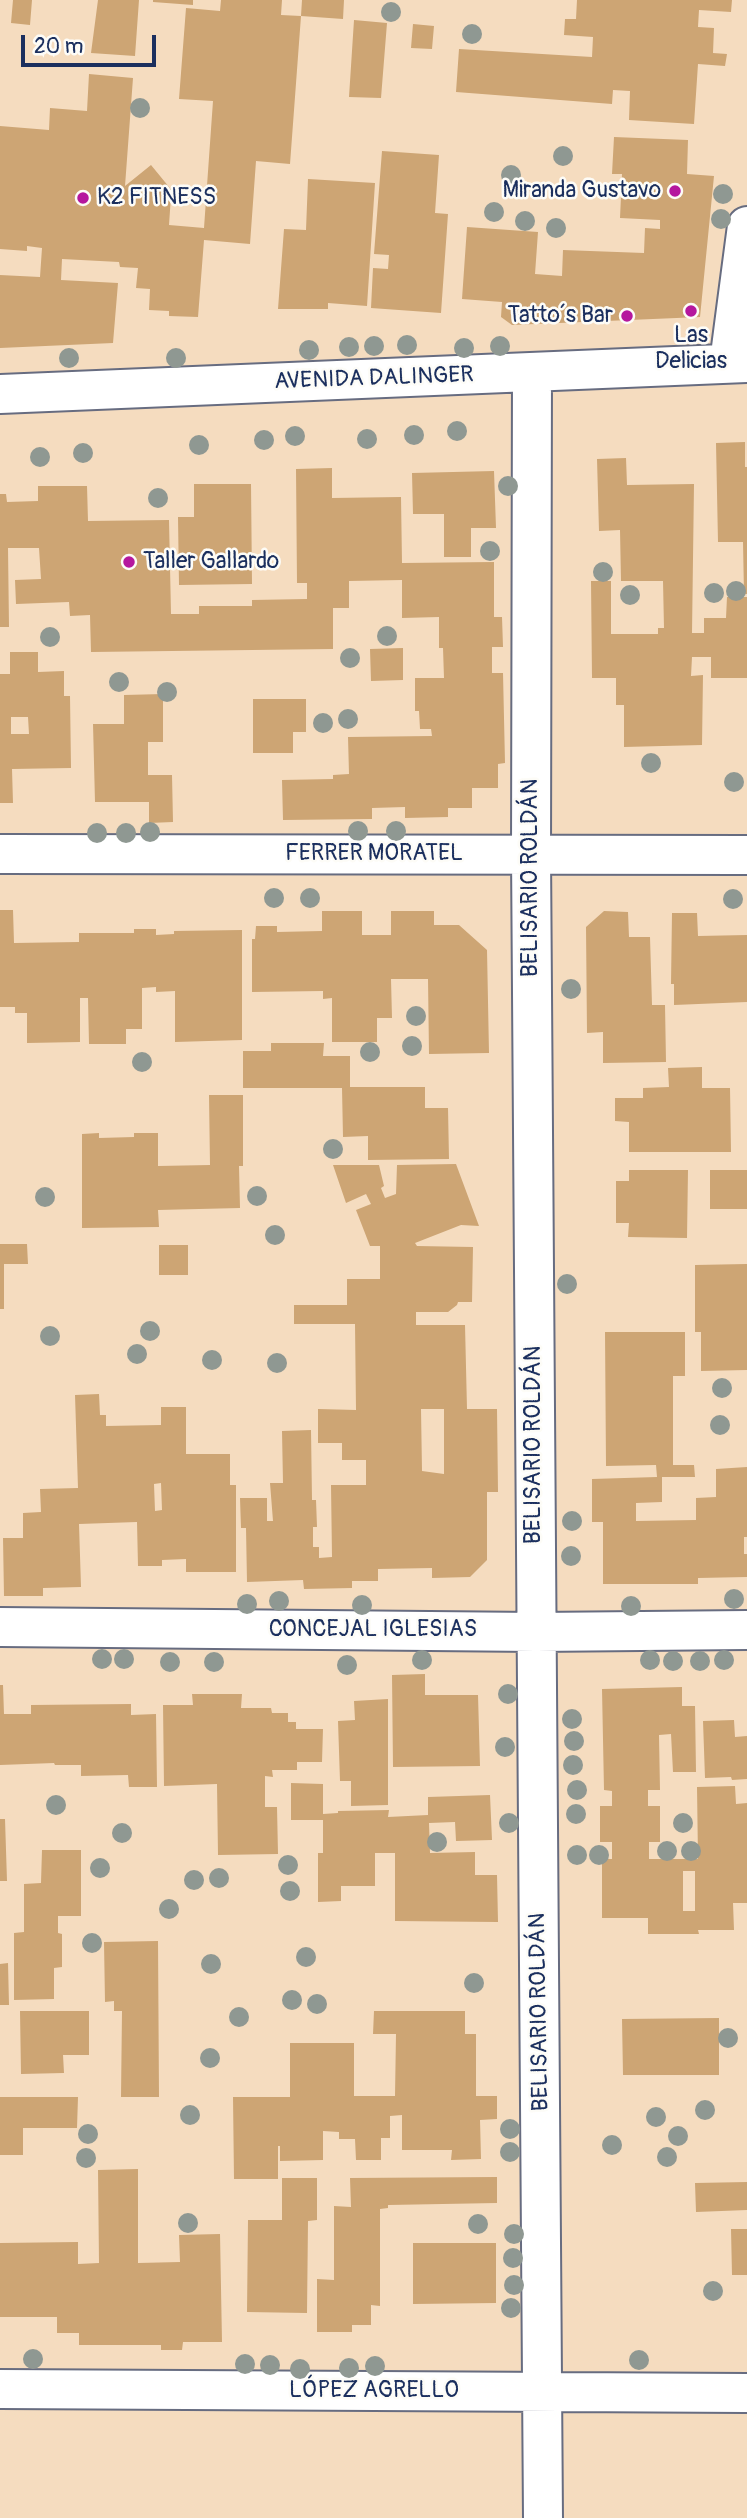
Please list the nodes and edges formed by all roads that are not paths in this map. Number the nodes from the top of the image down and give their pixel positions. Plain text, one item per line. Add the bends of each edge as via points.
1 (747, 226) edge
2 (738, 363) edge
3 (532, 372) junction
4 (0, 394) edge
5 (0, 854) edge
6 (531, 854) junction
7 (747, 855) edge
8 (0, 1627) edge
9 (747, 1630) edge
10 (536, 1632) junction
11 (0, 2389) edge
12 (544, 2392) junction
13 (747, 2393) edge
14 (543, 2518) edge

1 - 2 street
2 - 3 street, AVENIDA DALINGER
3 - 4 street, AVENIDA DALINGER
3 - 6 street, BELISARIO ROLDÁN
5 - 6 street, FERRER MORATEL
6 - 7 street, FERRER MORATEL
6 - 10 street, BELISARIO ROLDÁN
8 - 10 street, CONCEJAL IGLESIAS
9 - 10 street, CONCEJAL IGLESIAS
10 - 12 street, BELISARIO ROLDÁN
11 - 12 street, LÓPEZ AGRELLO
12 - 13 street, LÓPEZ AGRELLO
12 - 14 street, BELISARIO ROLDÁN

